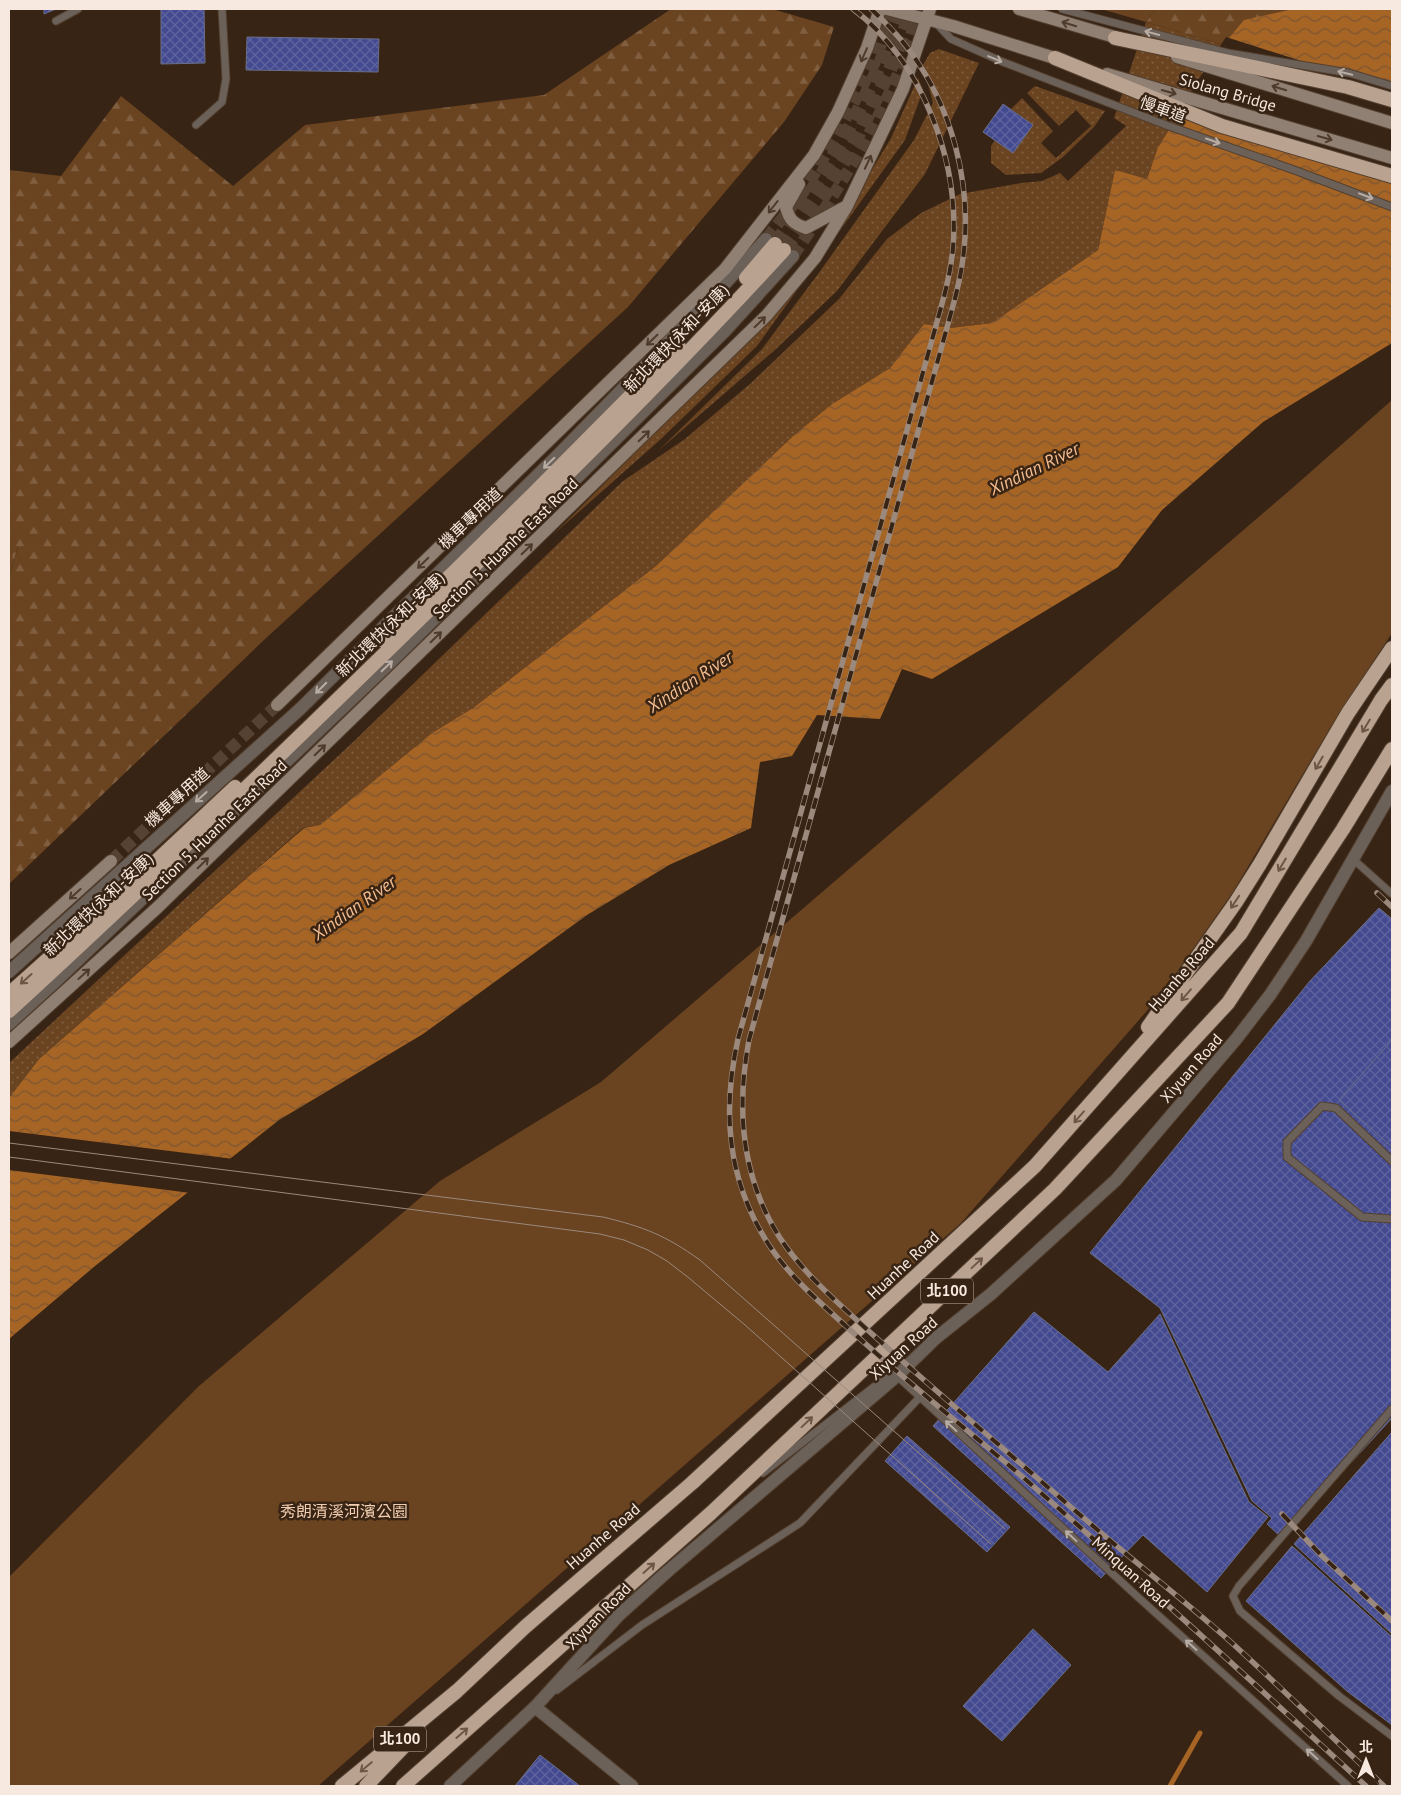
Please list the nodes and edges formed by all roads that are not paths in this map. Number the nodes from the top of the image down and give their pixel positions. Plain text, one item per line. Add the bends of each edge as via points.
1 (78, 9) edge
2 (222, 9) edge
3 (880, 9) edge
4 (887, 9) edge
5 (1019, 9) edge
6 (1062, 9) edge
7 (930, 16) edge
8 (56, 21) dead end
9 (1115, 38) junction
10 (1055, 58) junction
11 (1392, 86) edge
12 (1392, 100) edge
13 (1392, 122) edge
14 (196, 124) dead end
15 (814, 155) junction
16 (1331, 158) junction
17 (1392, 158) edge
18 (1392, 176) edge
19 (1392, 181) edge
20 (847, 206) junction
21 (1392, 207) edge
22 (779, 247) junction
23 (1392, 648) edge
24 (1392, 685) edge
25 (278, 706) tunnel mouth
26 (1392, 749) edge
27 (1392, 791) edge
28 (1354, 860) junction
29 (111, 861) tunnel mouth
30 (1392, 894) edge
31 (9, 953) edge
32 (9, 972) edge
33 (9, 994) edge
34 (9, 1011) edge
35 (9, 1024) edge
36 (9, 1042) edge
37 (1106, 1085) junction
38 (1392, 1161) edge
39 (1392, 1219) edge
40 (936, 1338) junction
41 (897, 1376) junction
42 (920, 1398) junction
43 (1392, 1409) edge
44 (711, 1513) junction
45 (457, 1691) junction
46 (535, 1707) junction
47 (1392, 1736) edge
48 (342, 1786) edge
49 (366, 1786) edge
50 (401, 1786) edge
51 (450, 1786) edge
52 (632, 1786) edge
53 (1348, 1786) edge

1 - 8 lane
2 - 14 lane via 226,79 222,102
3 -> 15 main road via 867,48
4 - 7 main road, Siolang Bridge
9 -> 5 main road, Siolang Bridge
11 -> 6 lane via 1349,73 1228,52
7 - 10 main road, Siolang Bridge
20 -> 7 main road, Section 5, Huanhe East Road via 903,89
7 -> 21 lane, 慢車道 via 951,39 1003,62
9 - 12 highway via 1348,86
13 -> 9 main road, Siolang Bridge
10 - 16 highway via 1204,120
10 -> 17 main road, Siolang Bridge
15 - 20 main road via 786,207 789,218 806,228
15 -> 25 main road via 725,269
16 - 18 highway
16 - 19 highway
36 -> 20 main road, Section 5, Huanhe East Road via 158,907 767,315 815,258
22 -> 32 street, 機車專用道 via 721,288 300,709
22 -> 33 highway, 新北環快(永和-安康) via 267,756
22 - 34 highway, 新北環快(永和-安康) via 727,312 541,501 144,888
35 -> 22 street via 390,663 725,332
23 -> 37 highway via 1348,713 1236,902
24 -> 37 highway, Huanhe Road / 北100 via 1241,933
44 -> 26 highway, 北100 via 1055,1189 1228,1003
27 - 28 street, Xiyuan Road
28 - 30 lane
28 - 40 street, Xiyuan Road via 1265,1002 1116,1180 991,1294
29 -> 31 main road
37 -> 45 highway, Huanhe Road / 北100 via 1035,1166 692,1483 525,1627
38 - 39 lane via 1336,1108 1322,1106 1287,1142 1287,1157 1362,1217
40 - 41 street, Xiyuan Road
40 - 44 lane
41 - 42 lane, Minquan Road
41 - 46 street, Xiyuan Road via 619,1615
42 - 46 lane via 800,1523 642,1625
53 -> 42 lane, Minquan Road
43 - 47 lane via 1238,1586 1233,1596 1240,1611 1339,1696
50 -> 44 highway, 北100
45 -> 48 highway, Huanhe Road / 北100
45 - 49 highway
46 - 51 street, Xiyuan Road
46 - 52 street

